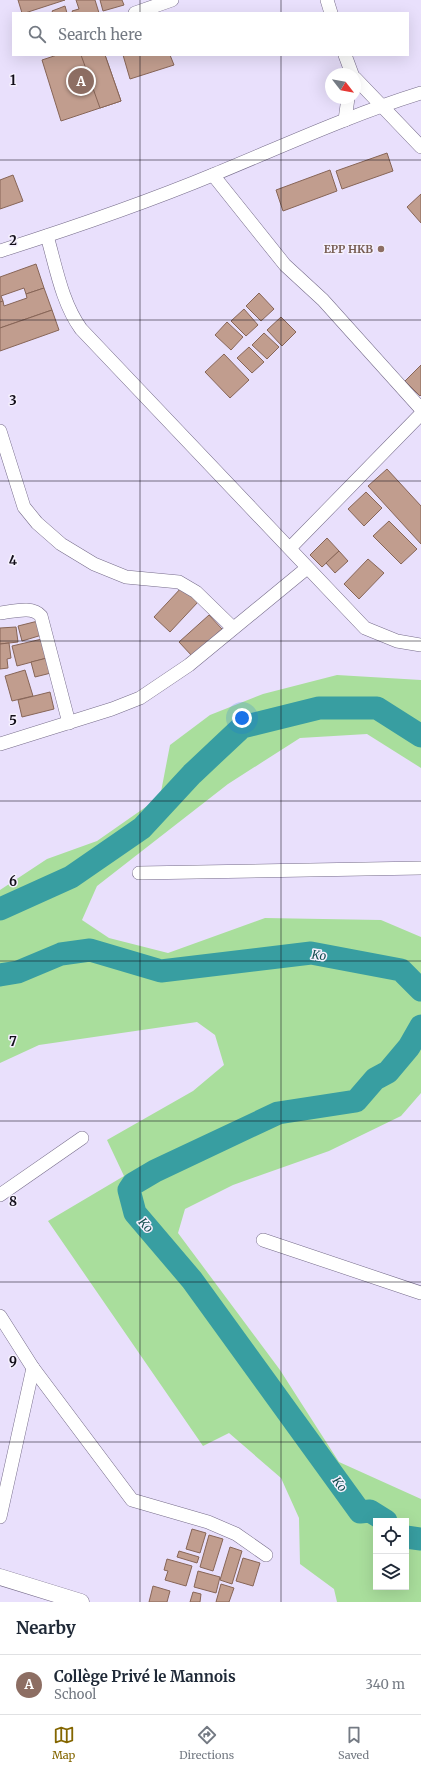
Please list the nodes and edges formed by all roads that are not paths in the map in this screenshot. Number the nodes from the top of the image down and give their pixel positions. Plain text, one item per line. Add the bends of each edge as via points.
1 (172, 0) edge
2 (327, 0) edge
3 (138, 12) edge
4 (331, 12) edge
5 (346, 56) edge
6 (350, 68) edge
7 (361, 84) edge
8 (421, 93) edge
9 (347, 104) edge
10 (382, 105) junction
11 (345, 120) junction
12 (421, 147) edge
13 (213, 175) junction
14 (47, 236) junction
15 (0, 251) edge
16 (421, 408) edge
17 (421, 414) edge
18 (0, 431) edge
19 (290, 548) junction
20 (307, 568) junction
21 (0, 613) edge
22 (233, 628) junction
23 (421, 645) edge
24 (69, 723) junction
25 (0, 744) edge
26 (421, 868) edge
27 (139, 873) dead end
28 (82, 1138) dead end
29 (0, 1195) edge
30 (263, 1240) dead end
31 (421, 1294) edge
32 (0, 1316) edge
33 (33, 1368) junction
34 (0, 1517) edge
35 (266, 1555) dead end
36 (0, 1577) edge
37 (81, 1602) edge

1 - 3 street
2 - 4 street
5 - 6 street
7 - 10 street
8 - 10 street
9 - 11 street
10 - 11 street
10 - 12 street
11 - 13 street
13 - 14 street
13 - 16 street via 285,265 328,306
14 - 15 street
14 - 19 street via 68,305 81,329
17 - 19 street
18 - 22 street via 24,506 37,523 61,544 94,564 126,577 179,582 196,592
19 - 20 street
20 - 22 street
20 - 23 street via 365,628 397,641
21 - 24 street via 38,611
22 - 24 street via 189,665 140,698
24 - 25 street
26 - 27 street
28 - 29 street
30 - 31 street
32 - 33 street
33 - 34 street
33 - 35 street via 132,1500 208,1522 236,1534
36 - 37 main road

